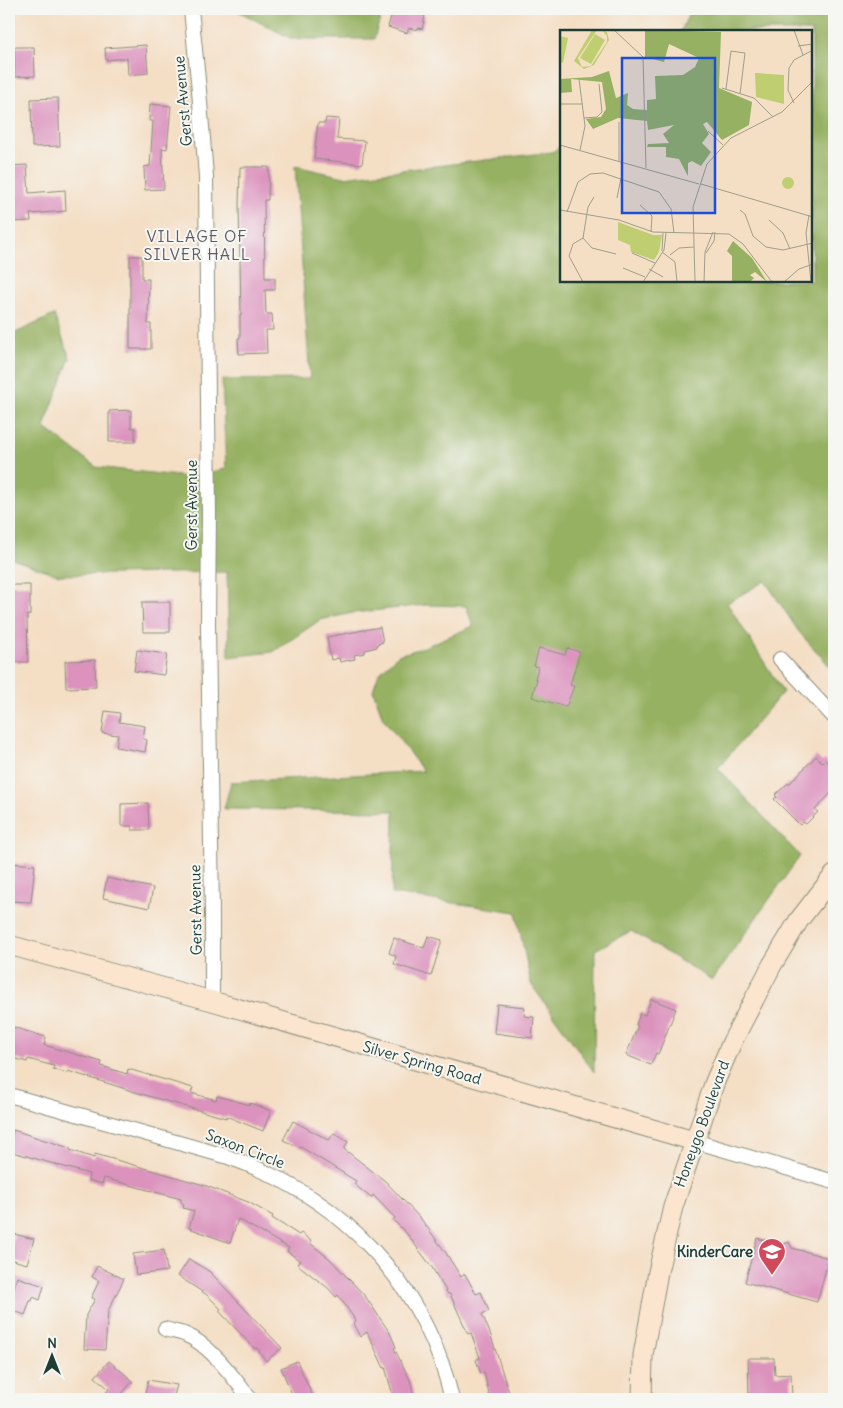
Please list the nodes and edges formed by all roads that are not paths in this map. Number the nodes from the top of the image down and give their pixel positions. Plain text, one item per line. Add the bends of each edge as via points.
1 (191, 9) edge
2 (780, 659) dead end
3 (834, 718) edge
4 (834, 875) edge
5 (9, 945) edge
6 (212, 1001) junction
7 (9, 1095) edge
8 (694, 1142) junction
9 (834, 1182) edge
10 (165, 1329) dead end
11 (250, 1399) edge
12 (452, 1399) edge
13 (642, 1399) edge

1 - 6 street, Gerst Avenue via 206,176
2 - 3 street
4 - 8 main road, Honeygo Boulevard via 799,920 772,965 732,1042
5 - 6 main road, Silver Spring Road
6 - 8 main road, Silver Spring Road
7 - 12 street, Saxon Circle via 224,1156 270,1174 308,1195 357,1233 406,1293 433,1342
8 - 9 street, Silver Spring Road
8 - 13 main road, Honeygo Boulevard via 673,1207 658,1272 643,1355
10 - 11 street via 196,1340 227,1370

